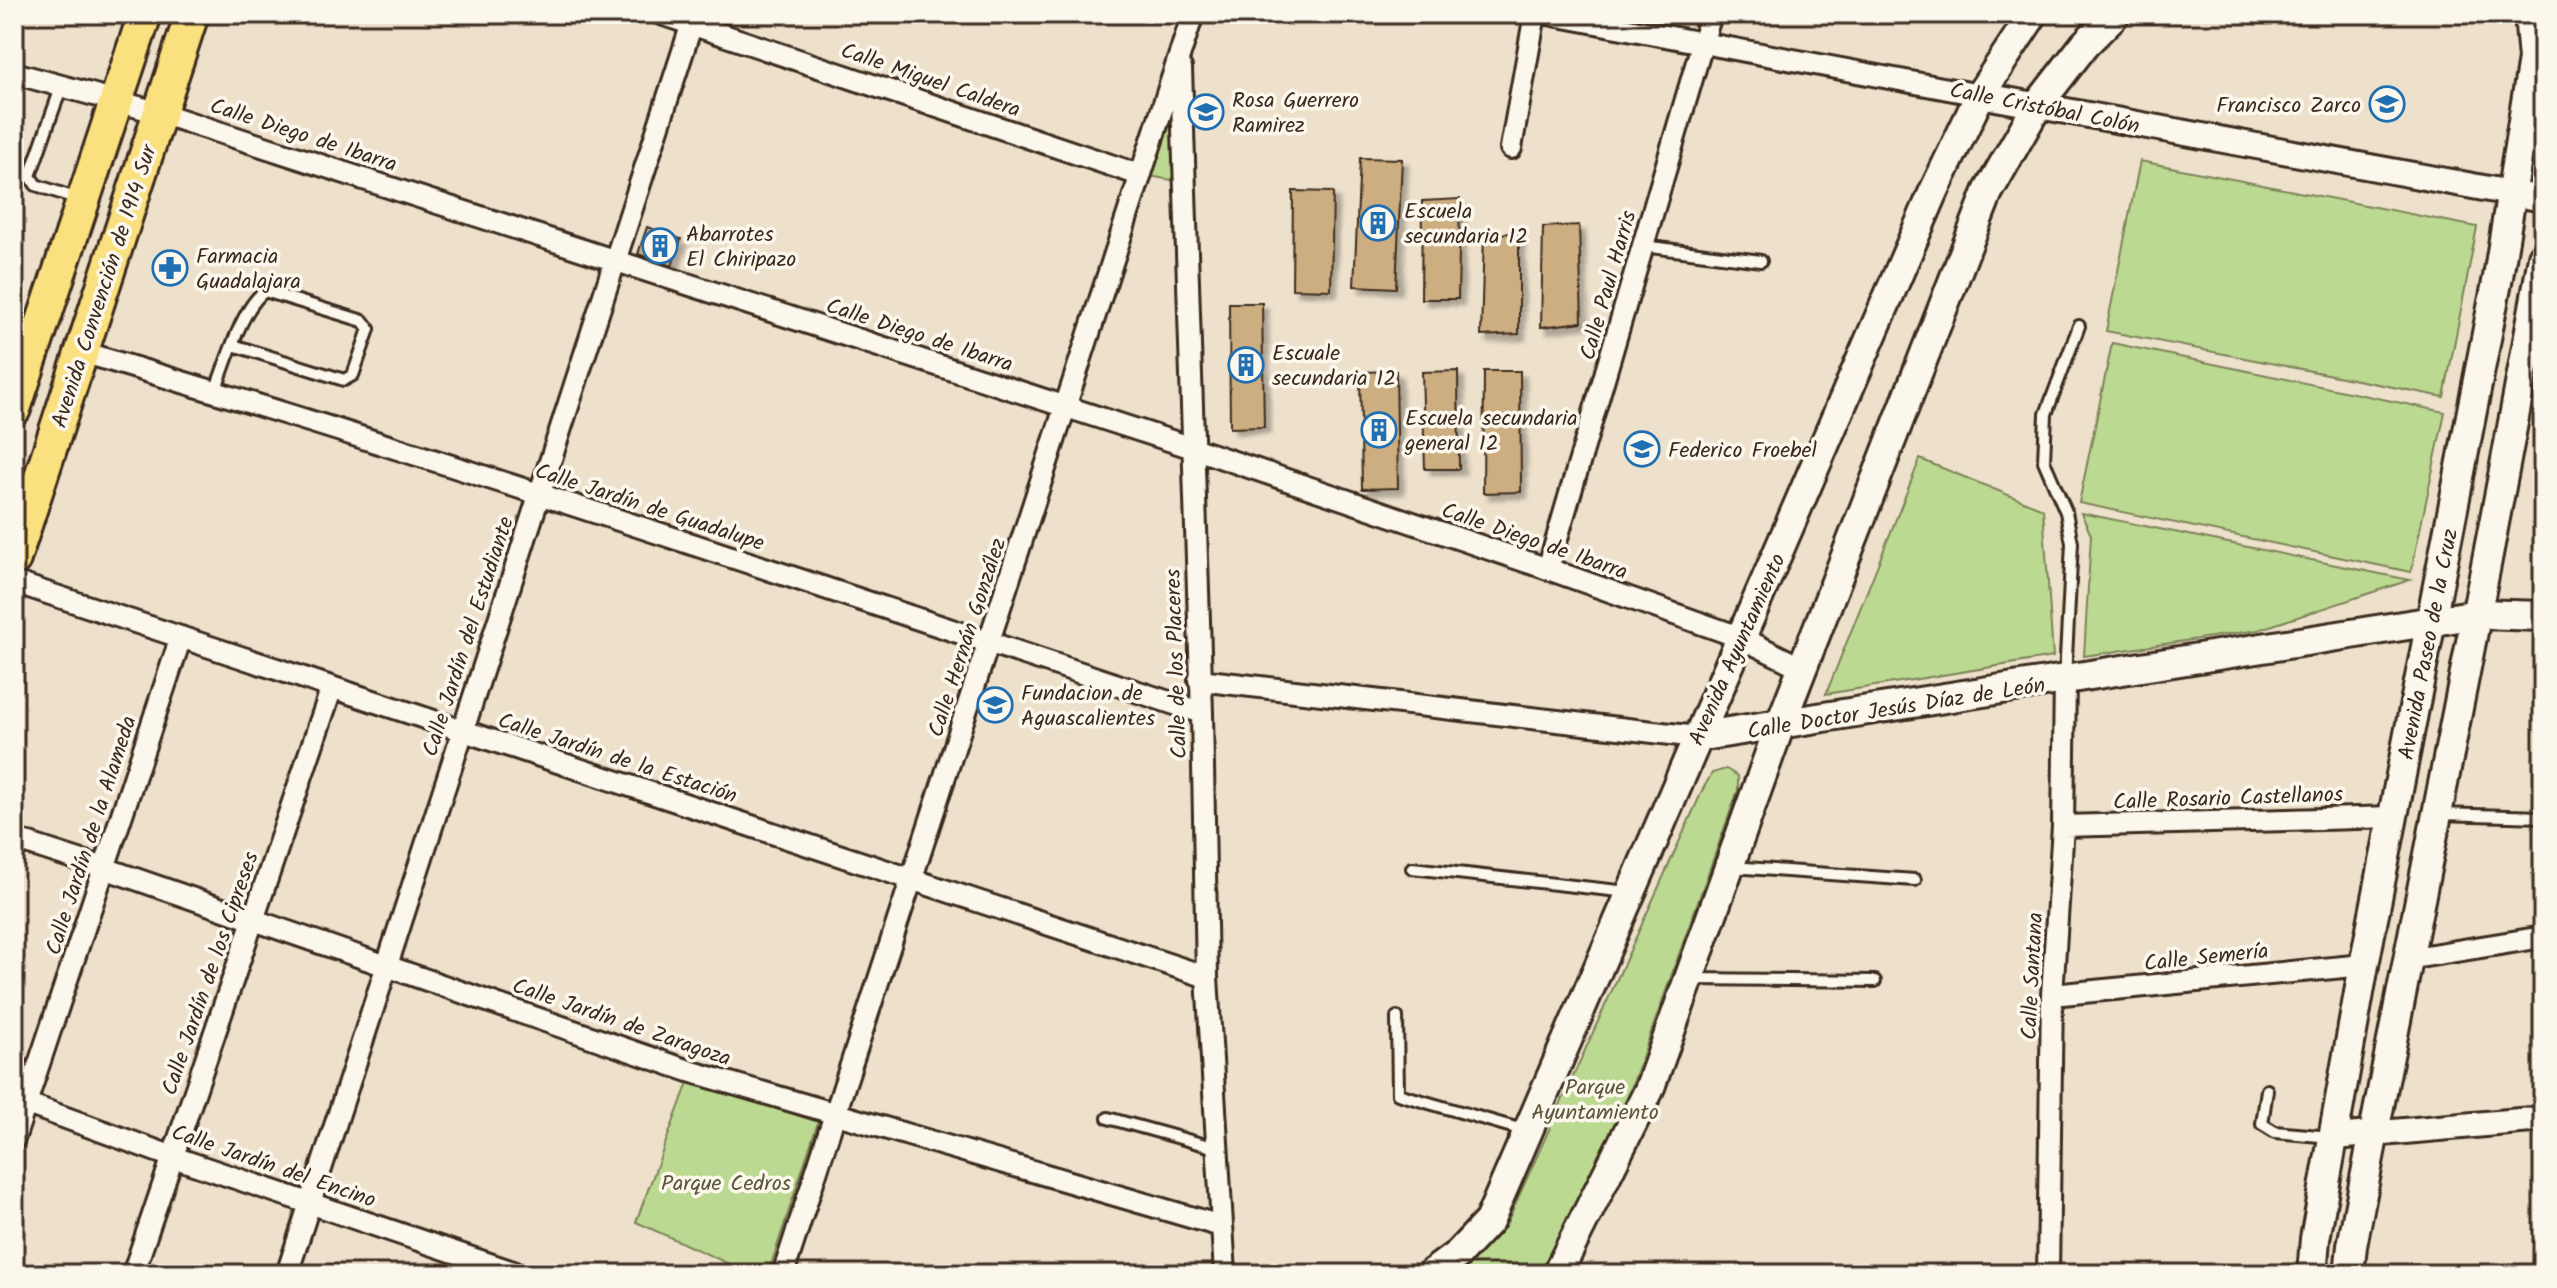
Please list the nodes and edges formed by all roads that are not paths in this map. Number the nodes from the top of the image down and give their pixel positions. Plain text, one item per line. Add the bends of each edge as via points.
1 (145, 14) edge
2 (192, 14) edge
3 (661, 14) edge
4 (1193, 14) edge
5 (1535, 14) edge
6 (1548, 14) edge
7 (1711, 14) edge
8 (2033, 14) edge
9 (2115, 14) edge
10 (2529, 14) edge
11 (693, 19) edge
12 (1702, 43) junction
13 (1180, 52) junction
14 (14, 73) edge
15 (62, 85) junction
16 (1980, 95) junction
17 (116, 99) junction
18 (2037, 106) junction
19 (160, 113) junction
20 (1511, 148) dead end
21 (1140, 175) junction
22 (2512, 194) junction
23 (2543, 199) edge
24 (83, 201) junction
25 (1643, 246) junction
26 (2543, 257) edge
27 (614, 261) junction
28 (1761, 261) dead end
29 (2079, 326) dead end
30 (26, 336) edge
31 (233, 345) junction
32 (82, 352) junction
33 (215, 391) junction
34 (1065, 407) junction
35 (14, 409) edge
36 (1193, 448) junction
37 (538, 494) junction
38 (14, 559) edge
39 (1548, 569) junction
40 (14, 582) edge
41 (2478, 614) junction
42 (2543, 616) edge
43 (2431, 621) junction
44 (181, 637) junction
45 (1742, 638) junction
46 (989, 643) junction
47 (1802, 668) junction
48 (1199, 680) junction
49 (2065, 680) junction
50 (332, 687) junction
51 (1202, 713) junction
52 (1780, 725) junction
53 (462, 730) junction
54 (1697, 737) junction
55 (2437, 813) junction
56 (2394, 817) junction
57 (2543, 817) edge
58 (2063, 826) junction
59 (14, 839) edge
60 (1729, 867) junction
61 (104, 868) junction
62 (1412, 868) dead end
63 (913, 880) junction
64 (1915, 880) dead end
65 (1630, 893) junction
66 (253, 920) junction
67 (2543, 937) edge
68 (2407, 959) junction
69 (385, 965) junction
70 (2364, 965) junction
71 (1207, 977) junction
72 (1689, 979) junction
73 (1875, 981) dead end
74 (2052, 995) junction
75 (1397, 1017) dead end
76 (2267, 1090) dead end
77 (20, 1101) edge
78 (835, 1114) junction
79 (1108, 1118) dead end
80 (2543, 1119) edge
81 (1527, 1131) junction
82 (2373, 1134) junction
83 (2335, 1137) junction
84 (14, 1139) edge
85 (1216, 1148) junction
86 (173, 1157) junction
87 (308, 1202) junction
88 (1221, 1226) junction
89 (133, 1274) edge
90 (287, 1274) edge
91 (519, 1274) edge
92 (783, 1274) edge
93 (1225, 1274) edge
94 (1431, 1274) edge
95 (1557, 1274) edge
96 (2048, 1274) edge
97 (2312, 1274) edge
98 (2349, 1274) edge

1 - 17 main road, Avenida Convención de 1914 Sur
2 - 19 main road, Avenida Convención de 1914 Sur
3 - 11 street, Calle Miguel Caldera
4 - 13 street, Calle Hernán González
5 - 20 street
6 - 12 street, Calle Cristóbal Colón
7 - 12 street, Calle Paul Harris
8 - 16 main road, Avenida Ayuntamiento
9 - 18 main road
10 - 22 main road, Avenida Paseo de la Cruz via 2533,59
11 - 21 street, Calle Miguel Caldera
11 - 27 street, Calle Jardín del Estudiante
12 - 16 street, Calle Cristóbal Colón
12 - 25 street, Calle Paul Harris
13 - 21 street, Calle Hernán González
13 - 36 street, Calle de los Placeres
14 - 15 street, Calle Diego de Ibarra
15 - 17 street, Calle Diego de Ibarra
15 - 24 lane via 30,176 36,185
16 - 18 street, Calle Cristóbal Colón
16 - 45 main road, Avenida Ayuntamiento
17 - 19 street, Calle Diego de Ibarra
17 - 24 main road, Avenida Convención de 1914 Sur
18 - 22 street, Calle Cristóbal Colón
18 - 47 main road via 1988,192
19 - 27 street, Calle Diego de Ibarra
19 - 32 main road, Avenida Convención de 1914 Sur
21 - 34 street, Calle Hernán González
22 - 23 street, Calle Cristóbal Colón
22 - 43 main road, Avenida Paseo de la Cruz
24 - 30 main road, Avenida Convención de 1914 Sur
25 - 28 lane
25 - 39 street, Calle Paul Harris
26 - 41 main road, Avenida Paseo de la Cruz
27 - 34 street, Calle Diego de Ibarra
27 - 37 street, Calle Jardín del Estudiante
29 - 49 lane via 2045,429 2044,461 2066,512 2072,543
30 - 35 main road, Avenida Convención de 1914 Sur
31 - 31 lane via 344,380 353,375 369,329 363,321 265,291 256,298
31 - 33 lane
32 - 33 street, Calle Jardín de Guadalupe
32 - 38 main road, Avenida Convención de 1914 Sur
33 - 37 street, Calle Jardín de Guadalupe
34 - 36 street, Calle Diego de Ibarra
34 - 46 street, Calle Hernán González
36 - 39 street, Calle Diego de Ibarra
36 - 48 street, Calle de los Placeres
37 - 46 street, Calle Jardín de Guadalupe
37 - 53 street, Calle Jardín del Estudiante
39 - 45 street, Calle Diego de Ibarra
40 - 44 street, Calle Jardín de la Estación
41 - 42 main road, Calle Doctor Jesús Díaz de León
41 - 43 main road, Calle Doctor Jesús Díaz de León
41 - 55 main road, Avenida Paseo de la Cruz
43 - 49 main road, Calle Doctor Jesús Díaz de León
43 - 56 main road, Avenida Paseo de la Cruz
44 - 50 street, Calle Jardín de la Estación
44 - 61 street, Calle Jardín de la Alameda
45 - 47 street, Calle Diego de Ibarra
45 - 54 main road, Avenida Ayuntamiento
46 - 51 street, Calle Jardín de Guadalupe
46 - 63 street, Calle Hernán González
47 - 52 main road
48 - 51 street, Calle de los Placeres
48 - 54 street, Calle Doctor Jesús Díaz de León
49 - 52 main road, Calle Doctor Jesús Díaz de León
49 - 58 street, Calle Santana
50 - 53 street, Calle Jardín de la Estación
50 - 66 street, Calle Jardín de los Cipreses
51 - 71 street, Calle de los Placeres
52 - 54 main road, Calle Doctor Jesús Díaz de León
52 - 60 main road
53 - 63 street, Calle Jardín de la Estación
53 - 69 street, Calle Jardín del Estudiante
54 - 65 main road, Avenida Ayuntamiento
55 - 57 lane
55 - 68 main road, Avenida Paseo de la Cruz
56 - 58 street, Calle Rosario Castellanos
56 - 70 main road, Avenida Paseo de la Cruz
58 - 74 street, Calle Santana
59 - 61 street, Calle Jardín de Zaragoza
60 - 64 lane
60 - 72 main road
61 - 66 street, Calle Jardín de Zaragoza
61 - 77 street, Calle Jardín de la Alameda
62 - 65 lane
63 - 71 street, Calle Jardín de la Estación
63 - 78 street, Calle Hernán González
65 - 81 main road, Avenida Ayuntamiento
66 - 69 street, Calle Jardín de Zaragoza
66 - 86 street, Calle Jardín de los Cipreses
67 - 68 street
68 - 82 main road, Avenida Paseo de la Cruz
69 - 78 street, Calle Jardín de Zaragoza via 689,1071
69 - 87 street, Calle Jardín del Estudiante
70 - 74 street, Calle Semería
70 - 83 main road, Avenida Paseo de la Cruz
71 - 85 street, Calle de los Placeres
72 - 73 lane
72 - 95 main road via 1649,1090
74 - 96 street, Calle Santana
75 - 81 lane via 1398,1094
76 - 83 lane via 2262,1124 2267,1128
77 - 84 street, Calle Jardín de la Alameda
77 - 86 street, Calle Jardín del Encino
78 - 88 street, Calle Jardín de Zaragoza
78 - 92 street, Calle Hernán González
79 - 85 lane
80 - 82 street
81 - 94 main road, Avenida Ayuntamiento via 1489,1221
82 - 83 street
82 - 98 main road, Avenida Paseo de la Cruz
83 - 97 main road, Avenida Paseo de la Cruz
85 - 88 street, Calle de los Placeres
86 - 87 street, Calle Jardín del Encino
86 - 89 street, Calle Jardín de los Cipreses
87 - 90 street, Calle Jardín del Estudiante
87 - 91 street, Calle Jardín del Encino
88 - 93 street, Calle de los Placeres

